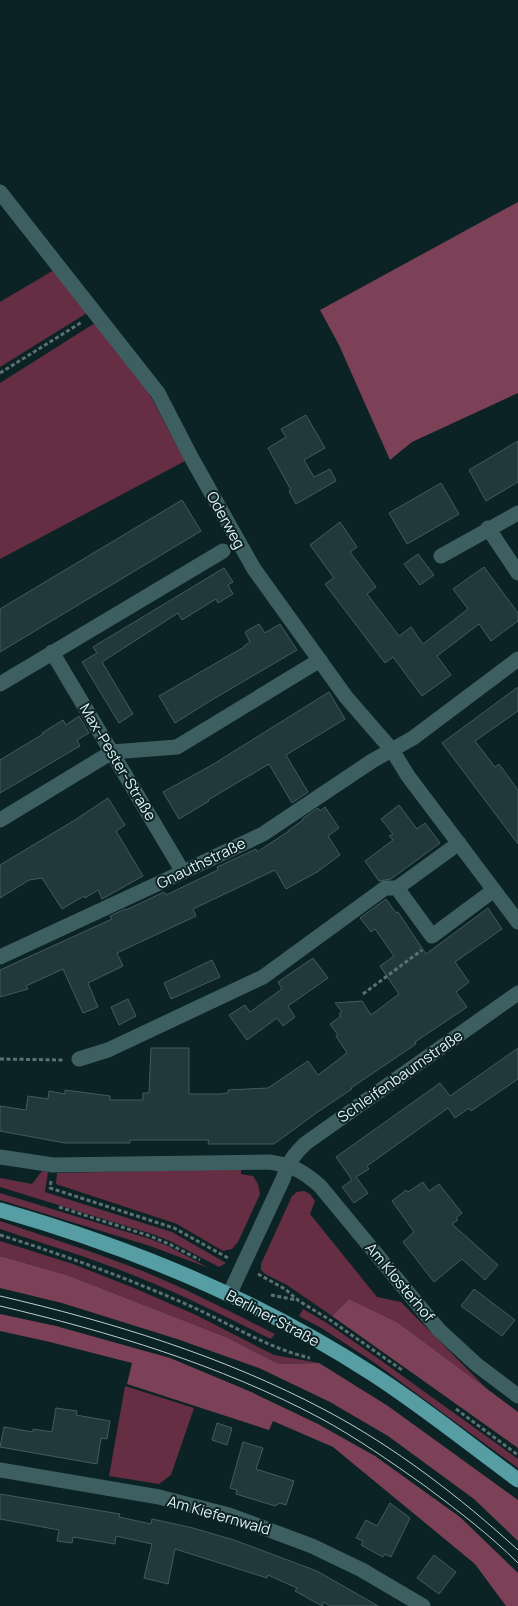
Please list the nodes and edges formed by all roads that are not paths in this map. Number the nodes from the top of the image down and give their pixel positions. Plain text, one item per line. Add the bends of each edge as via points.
1 (0, 192) edge
2 (518, 513) edge
3 (488, 528) junction
4 (222, 551) dead end
5 (441, 556) dead end
6 (518, 573) edge
7 (52, 652) junction
8 (518, 659) edge
9 (320, 660) junction
10 (0, 684) edge
11 (392, 750) junction
12 (112, 752) junction
13 (0, 820) edge
14 (459, 843) junction
15 (184, 872) junction
16 (398, 888) junction
17 (494, 890) junction
18 (518, 922) edge
19 (0, 957) edge
20 (518, 993) edge
21 (79, 1059) road end
22 (0, 1157) edge
23 (287, 1165) junction
24 (0, 1210) edge
25 (229, 1295) junction
26 (518, 1396) edge
27 (0, 1470) edge
28 (518, 1480) edge
29 (423, 1606) edge

1 - 9 street, Oderweg via 158,393 254,569
2 - 3 street
3 - 5 street
3 - 6 street
4 - 7 street
7 - 10 street
7 - 12 street, Max-Pester-Straße
8 - 11 street, Gnauthstraße via 413,738
9 - 11 street, Oderweg via 346,697
9 - 12 street via 177,747
11 - 14 street, Oderweg
11 - 15 street, Gnauthstraße via 263,834
12 - 13 street
12 - 15 street, Max-Pester-Straße
14 - 16 street
14 - 17 street, Oderweg
15 - 19 street, Gnauthstraße
16 - 17 street via 432,936
16 - 21 street via 385,888 262,976 108,1050
17 - 18 street, Oderweg
20 - 23 street, Schleifenbaumstraße via 306,1143
22 - 23 street via 53,1165 249,1162
23 - 25 street, Schleifenbaumstraße
23 - 26 street, Am Klosterhof via 306,1173 320,1186 439,1330
24 - 25 main road, Berliner Straße via 132,1253
25 - 28 main road, Berliner Straße via 287,1324 371,1373
27 - 29 street, Am Kiefernwald via 159,1497 229,1515 312,1546 362,1570

